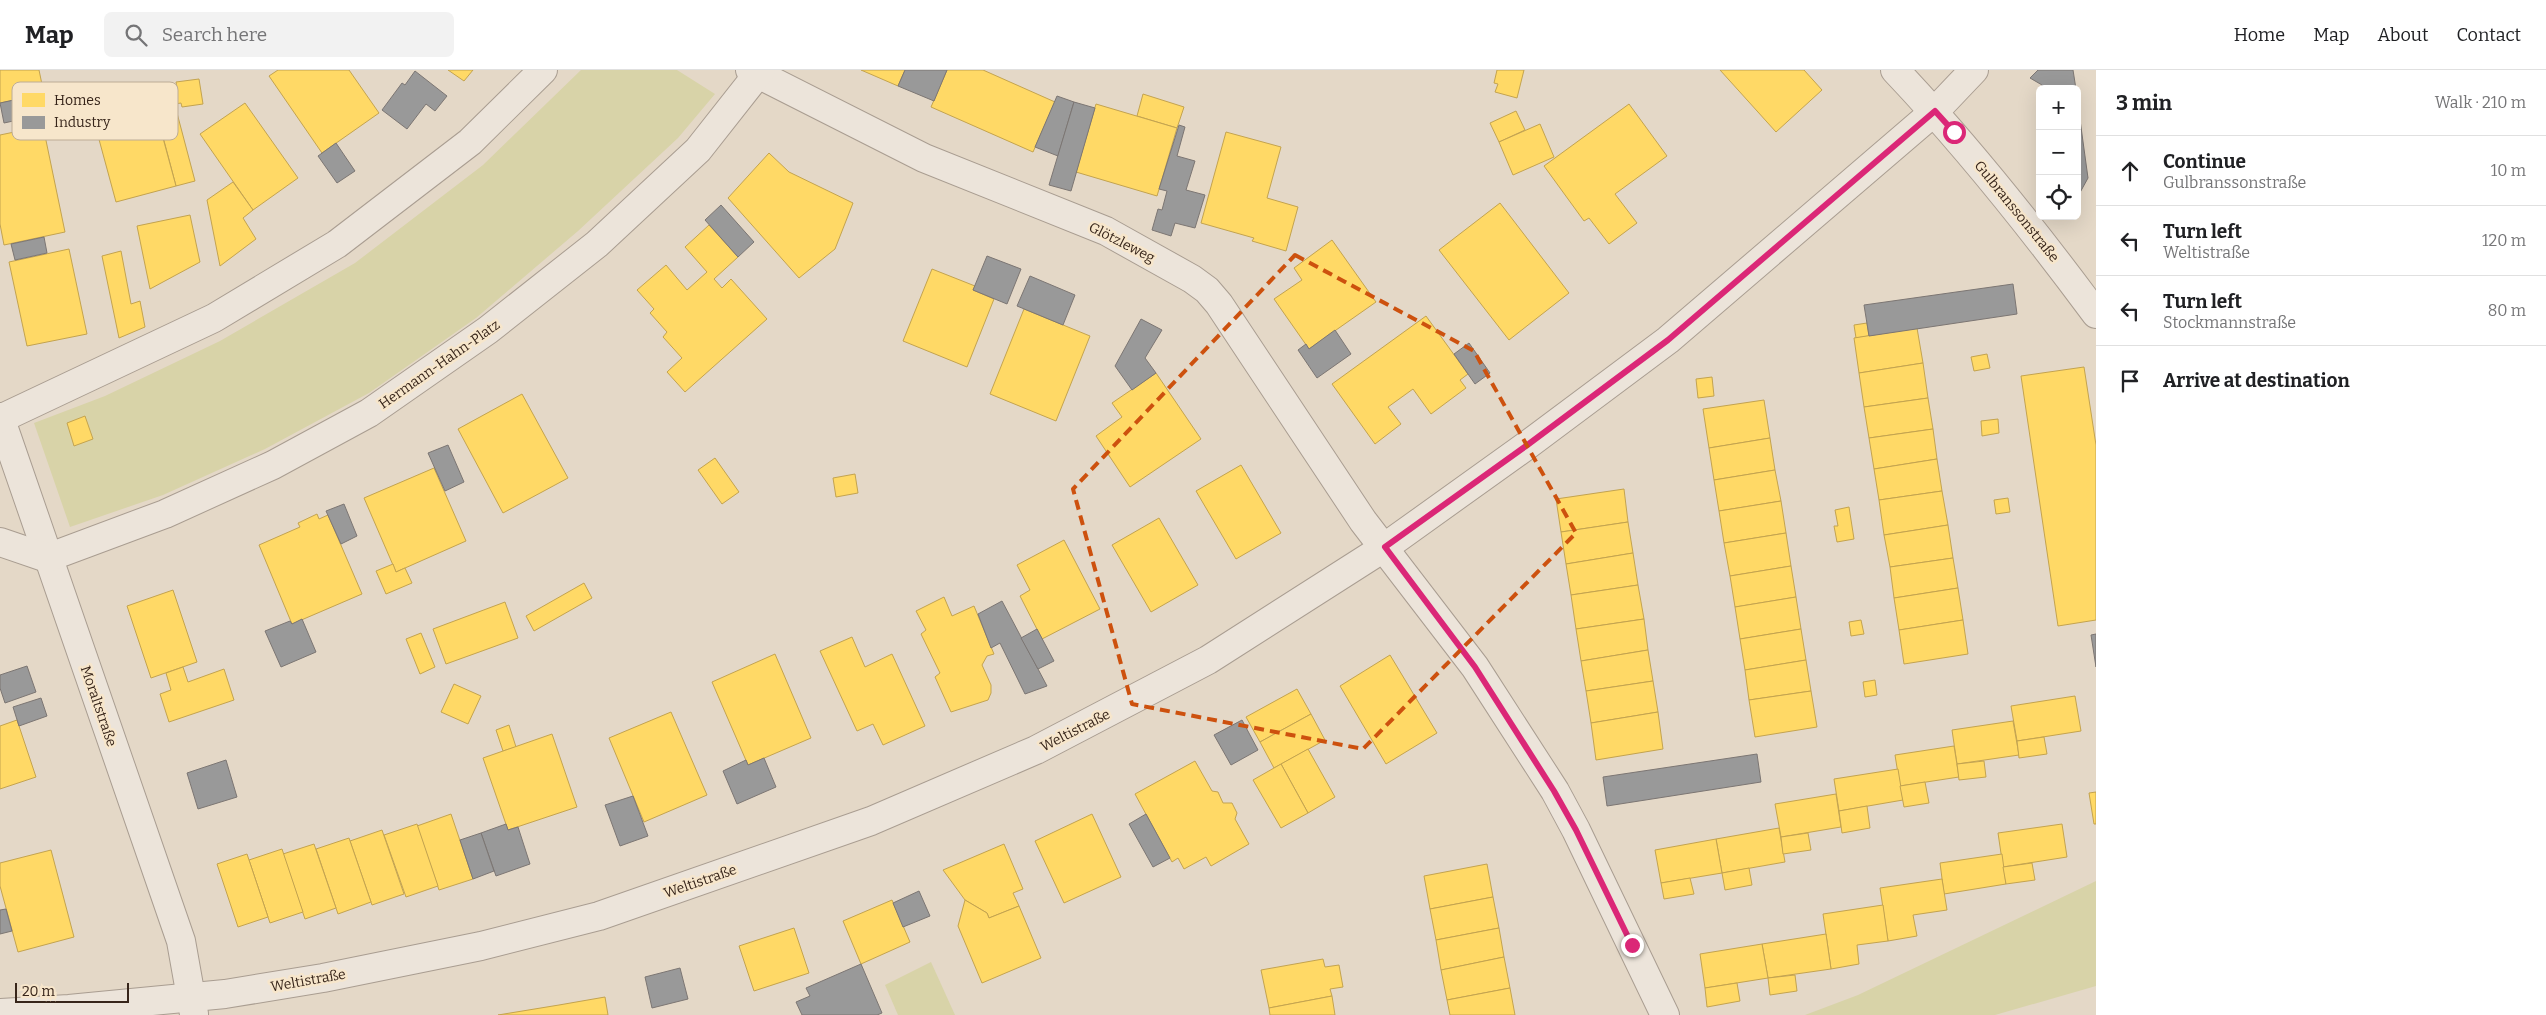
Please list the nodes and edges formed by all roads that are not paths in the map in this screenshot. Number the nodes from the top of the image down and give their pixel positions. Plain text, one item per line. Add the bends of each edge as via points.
1 (543, 70) edge
2 (1895, 70) edge
3 (1974, 70) edge
4 (756, 72) edge
5 (1935, 111) junction
6 (2096, 314) edge
7 (0, 419) edge
8 (0, 542) edge
9 (1385, 547) junction
10 (48, 558) junction
11 (192, 1006) edge
12 (0, 1013) edge
13 (1665, 1015) edge

1 - 7 street via 470,142 337,244 214,318
2 - 5 street, Gulbranssonstraße
3 - 5 street, Weltistraße
4 - 9 street, Glötzleweg via 924,158 1106,231 1207,290
4 - 10 street, Hermann-Hahn-Platz via 698,150 597,244 488,330 369,413 273,465 174,510
5 - 6 street, Gulbranssonstraße via 2038,235
5 - 9 street, Weltistraße via 1668,340
7 - 10 street, Moraltstraße
8 - 10 street
9 - 11 street, Weltistraße via 1208,660 1036,750 871,821 589,919 481,946
9 - 13 street, Glötzleweg via 1475,667 1554,791
10 - 11 street, Moraltstraße via 182,942
11 - 12 street, Weltistraße

